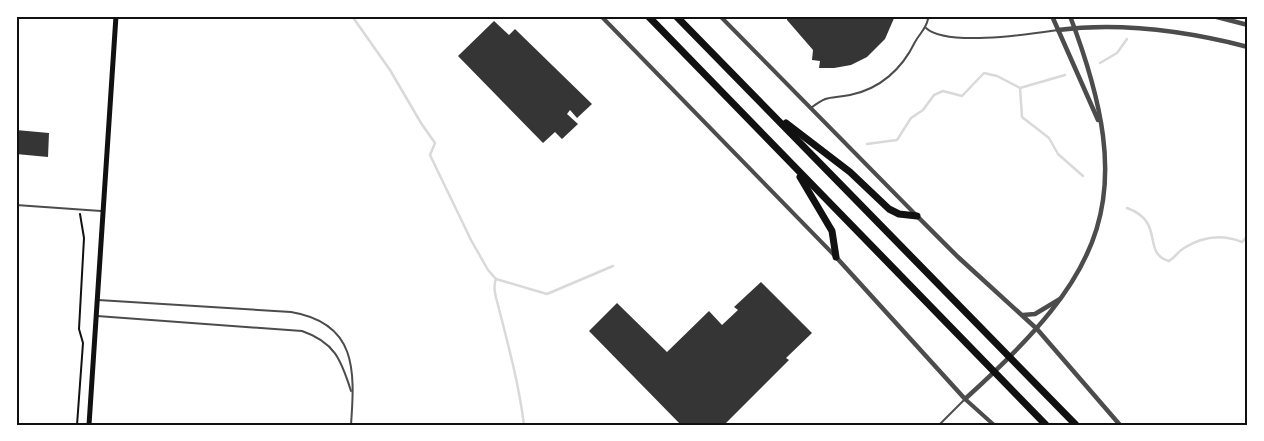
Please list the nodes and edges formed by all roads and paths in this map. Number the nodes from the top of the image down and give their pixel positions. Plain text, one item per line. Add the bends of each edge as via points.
1 (116, 16) edge
2 (601, 16) edge
3 (648, 16) edge
4 (676, 16) edge
5 (720, 16) edge
6 (932, 16) edge
7 (1052, 16) edge
8 (1070, 16) edge
9 (1213, 16) edge
10 (1248, 25) edge
11 (926, 28) junction
12 (1075, 28) junction
13 (1058, 30) junction
14 (1248, 47) edge
15 (765, 108) junction
16 (810, 109) junction
17 (1101, 128) junction
18 (794, 166) junction
19 (16, 205) edge
20 (80, 209) junction
21 (104, 211) junction
22 (917, 216) junction
23 (836, 257) junction
24 (1063, 297) junction
25 (98, 300) junction
26 (1023, 315) junction
27 (96, 316) junction
28 (1037, 329) junction
29 (353, 395) junction
30 (965, 399) junction
31 (77, 425) edge
32 (89, 425) edge
33 (350, 425) edge
34 (939, 425) edge
35 (994, 425) edge
36 (1046, 425) edge
37 (1076, 425) edge
38 (1120, 425) edge

1 - 21 main road
2 - 23 street
3 - 18 highway
4 - 15 highway
5 - 16 street
6 - 11 lane
7 - 13 street
8 - 12 street
9 - 10 street
11 - 13 lane via 933,34 946,36 1006,37
11 - 16 lane via 906,60 881,82 864,92 828,97
12 - 13 street
12 - 14 street via 1160,30
12 - 17 street via 1092,80
13 - 17 street
15 - 22 highway via 850,172 889,209
15 - 37 highway
16 - 22 street
17 - 24 street via 1107,171 1100,222 1088,257
18 - 23 highway via 832,231
18 - 36 highway
19 - 20 lane
20 - 21 lane
20 - 31 path via 84,238 79,329 83,343
21 - 25 main road
22 - 26 street
23 - 30 street
24 - 26 street via 1035,314
24 - 28 street
25 - 27 main road
25 - 29 lane via 310,316 335,332 349,351
26 - 28 street
27 - 29 lane via 302,331 320,338 335,352
27 - 32 main road
28 - 30 street
28 - 38 street
29 - 33 lane
30 - 34 lane
30 - 35 street

